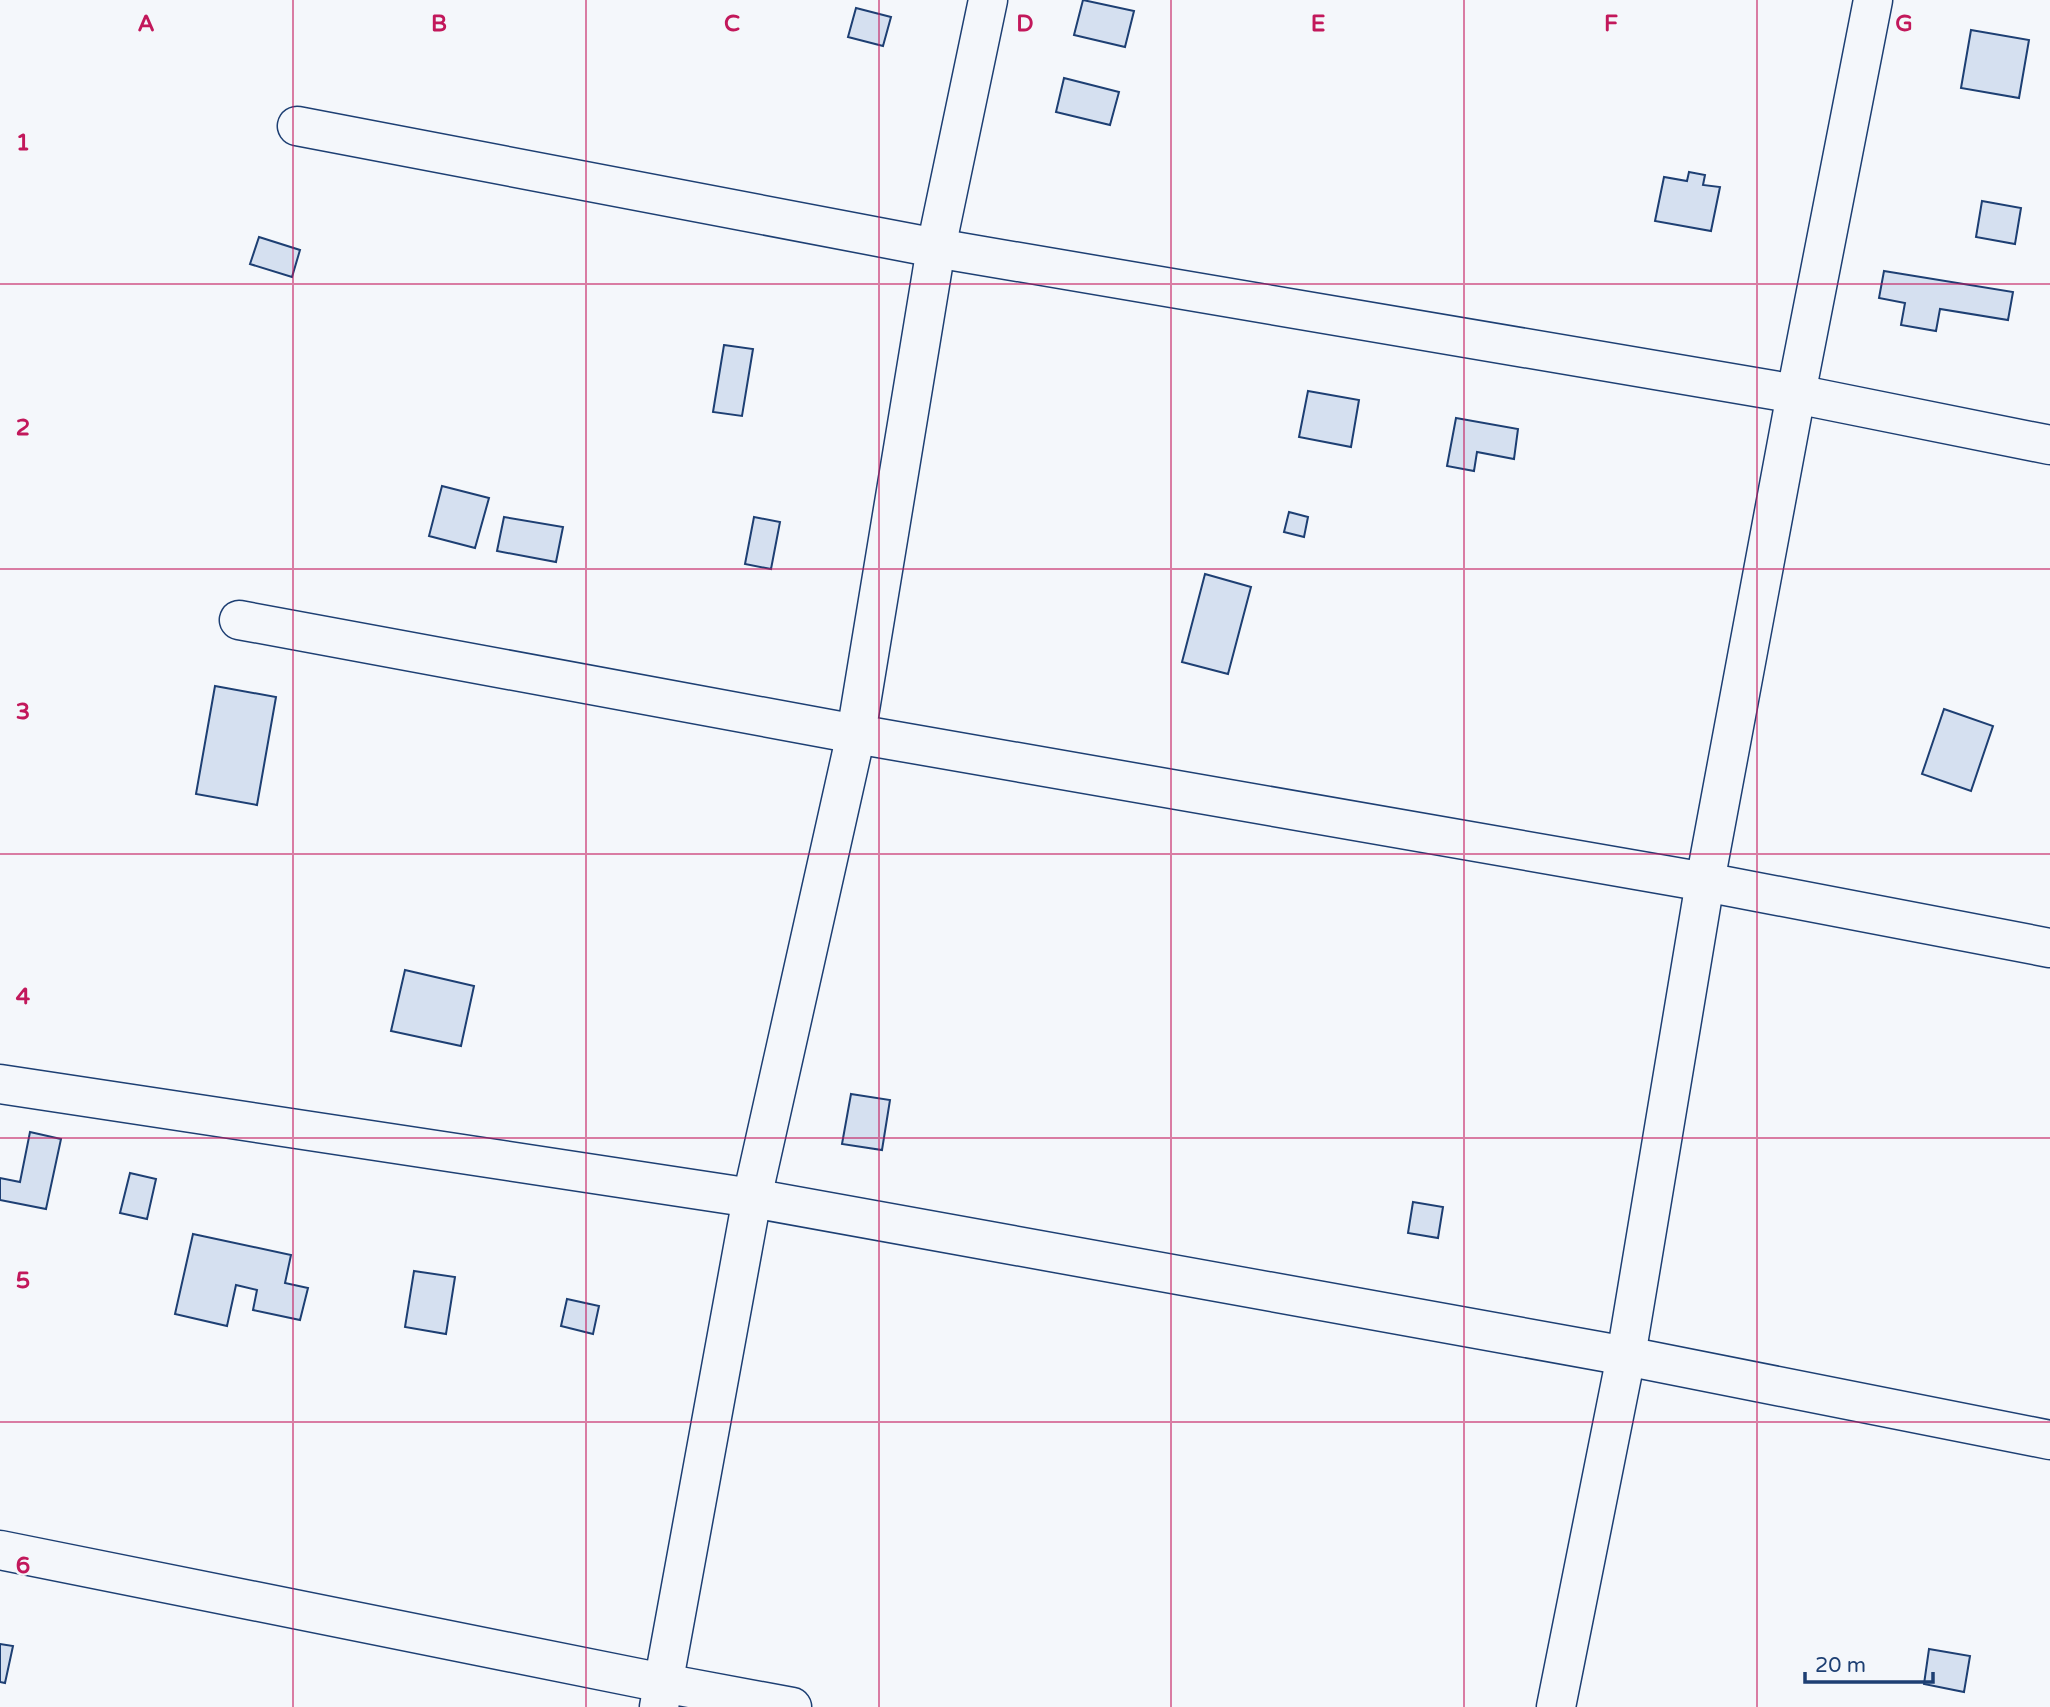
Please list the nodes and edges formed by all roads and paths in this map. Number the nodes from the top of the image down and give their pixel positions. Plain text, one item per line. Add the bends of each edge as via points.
1 (988, 0) edge
2 (1873, 0) edge
3 (297, 126) dead end
4 (936, 248) junction
5 (1796, 394) junction
6 (2050, 445) edge
7 (239, 620) dead end
8 (856, 734) junction
9 (1705, 882) junction
10 (2050, 948) edge
11 (0, 1084) edge
12 (752, 1198) junction
13 (1626, 1356) junction
14 (2050, 1440) edge
15 (0, 1550) edge
16 (661, 1695) edge
17 (792, 1707) edge
18 (1556, 1707) edge

1 - 4 street
2 - 5 street
3 - 4 street
4 - 5 street
4 - 8 street
5 - 6 street
5 - 9 street
7 - 8 street
8 - 9 street
8 - 12 street
9 - 10 street
9 - 13 street
11 - 12 street
12 - 13 street
12 - 16 street
13 - 14 street
13 - 18 street
15 - 16 street
16 - 17 street

